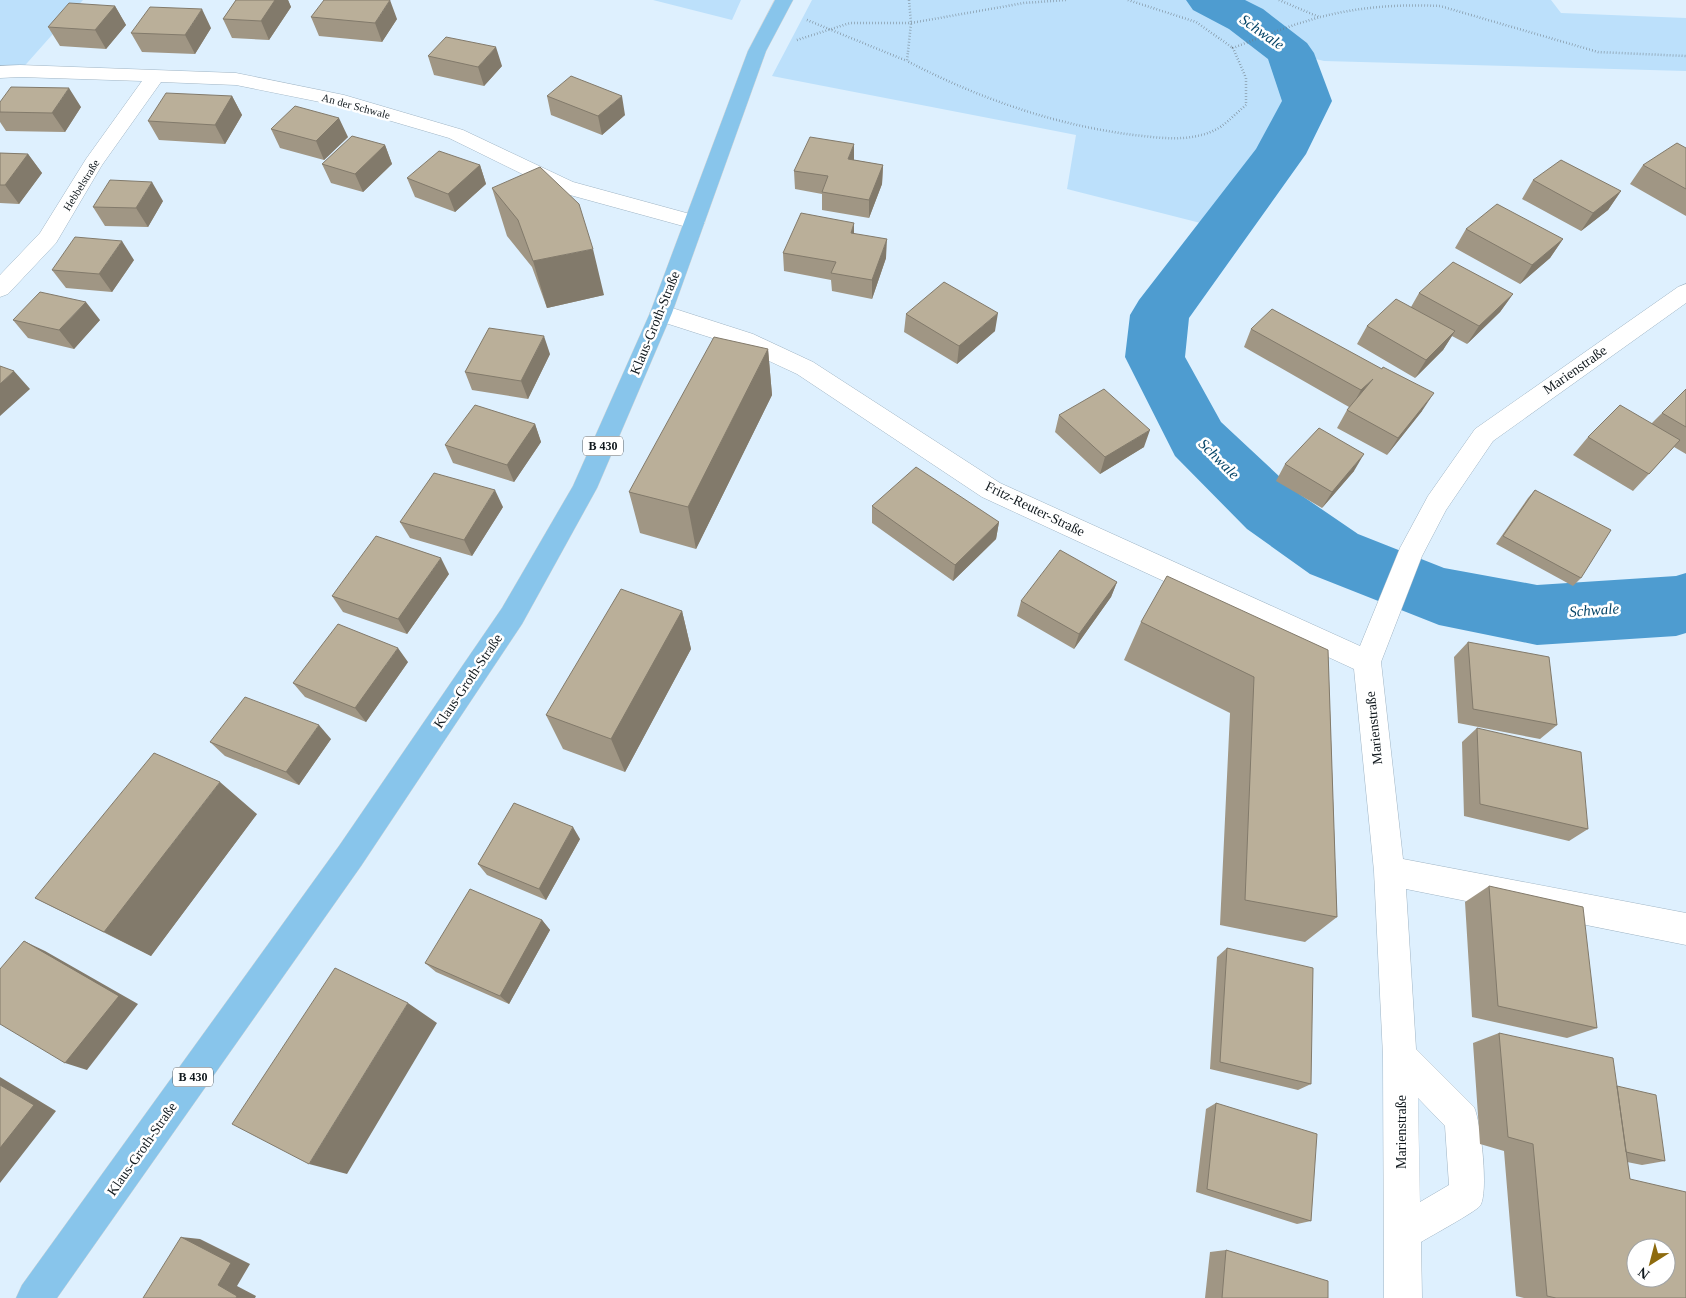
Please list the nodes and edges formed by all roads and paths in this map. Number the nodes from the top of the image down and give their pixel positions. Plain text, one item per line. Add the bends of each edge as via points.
1 (909, 0) edge
2 (1067, 0) edge
3 (1128, 0) edge
4 (1279, 0) edge
5 (782, 5) edge
6 (1320, 17) junction
7 (911, 23) junction
8 (833, 30) junction
9 (1233, 48) junction
10 (757, 51) junction
11 (1686, 56) edge
12 (907, 61) junction
13 (0, 72) edge
14 (156, 75) junction
15 (694, 222) junction
16 (0, 289) edge
17 (1686, 292) edge
18 (661, 313) junction
19 (1367, 662) junction
20 (1389, 871) junction
21 (1686, 929) edge
22 (1400, 1056) junction
23 (1402, 1233) junction
24 (35, 1298) edge
25 (1402, 1298) edge

1 - 7 path
2 - 7 path via 1024,3
3 - 9 path via 1196,22
4 - 6 path
5 - 8 path
5 - 10 main road, Klaus-Groth-Straße / B 430
6 - 9 path
6 - 11 path via 1373,8 1440,6 1598,52
7 - 8 path via 850,24
7 - 12 path
8 - 10 path
8 - 12 path
9 - 12 path via 1246,78 1246,105 1214,131 1172,140 1102,131 1026,112 942,79
10 - 15 main road, Klaus-Groth-Straße / B 430
13 - 14 street, An der Schwale
14 - 15 street, An der Schwale via 236,79 344,101 456,134 566,187
14 - 16 street, Hebbelstraße via 93,164 48,238
15 - 18 main road, Klaus-Groth-Straße / B 430
17 - 19 street, Marienstraße via 1484,436 1437,503 1409,555
18 - 19 street, Fritz-Reuter-Straße via 745,340 806,368 991,490
18 - 24 main road, Klaus-Groth-Straße / B 430 via 584,488 512,616 350,856
19 - 20 street, Marienstraße
20 - 21 street
20 - 22 street, Marienstraße
22 - 23 street, Marienstraße
22 - 23 street via 1462,1118 1467,1194
23 - 25 street, Marienstraße

